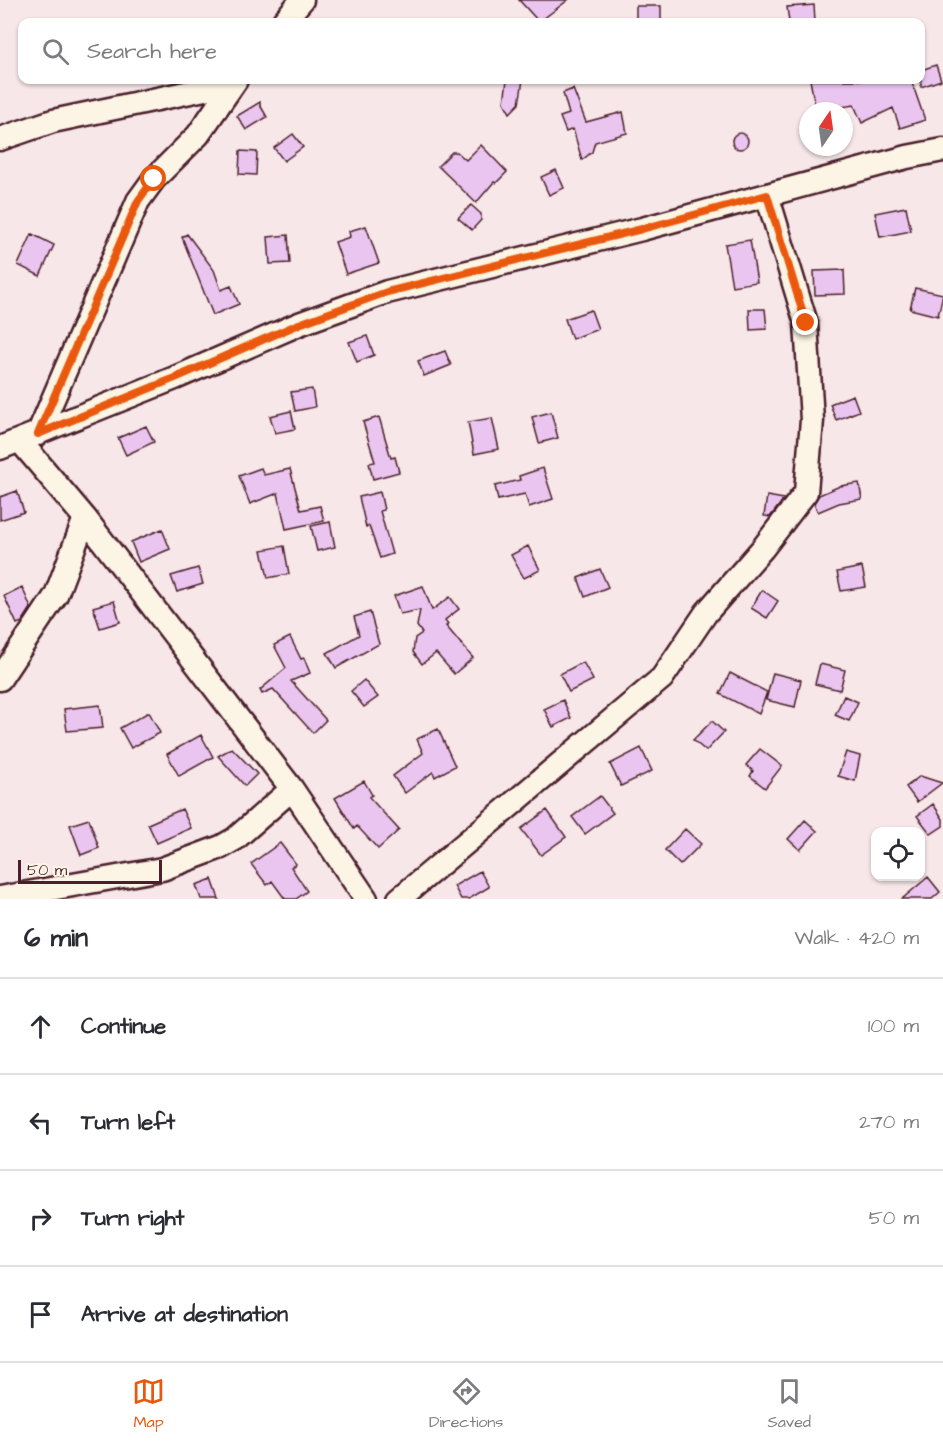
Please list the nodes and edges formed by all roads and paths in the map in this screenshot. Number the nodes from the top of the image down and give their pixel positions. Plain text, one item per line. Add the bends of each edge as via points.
1 (302, 0) edge
2 (286, 18) edge
3 (220, 84) edge
4 (232, 84) edge
5 (0, 139) edge
6 (943, 150) edge
7 (767, 195) junction
8 (19, 441) edge
9 (85, 518) junction
10 (0, 679) edge
11 (292, 789) junction
12 (0, 898) edge
13 (366, 899) edge
14 (399, 899) edge

1 - 2 street
3 - 5 street via 53,121
4 - 8 street via 198,135 138,201
6 - 7 street
7 - 8 street via 387,292 299,324
7 - 14 street via 806,323 812,420 806,492 705,613 662,678
8 - 9 street
9 - 10 street via 56,595
9 - 11 street
11 - 12 street via 221,847 162,869
11 - 13 street

